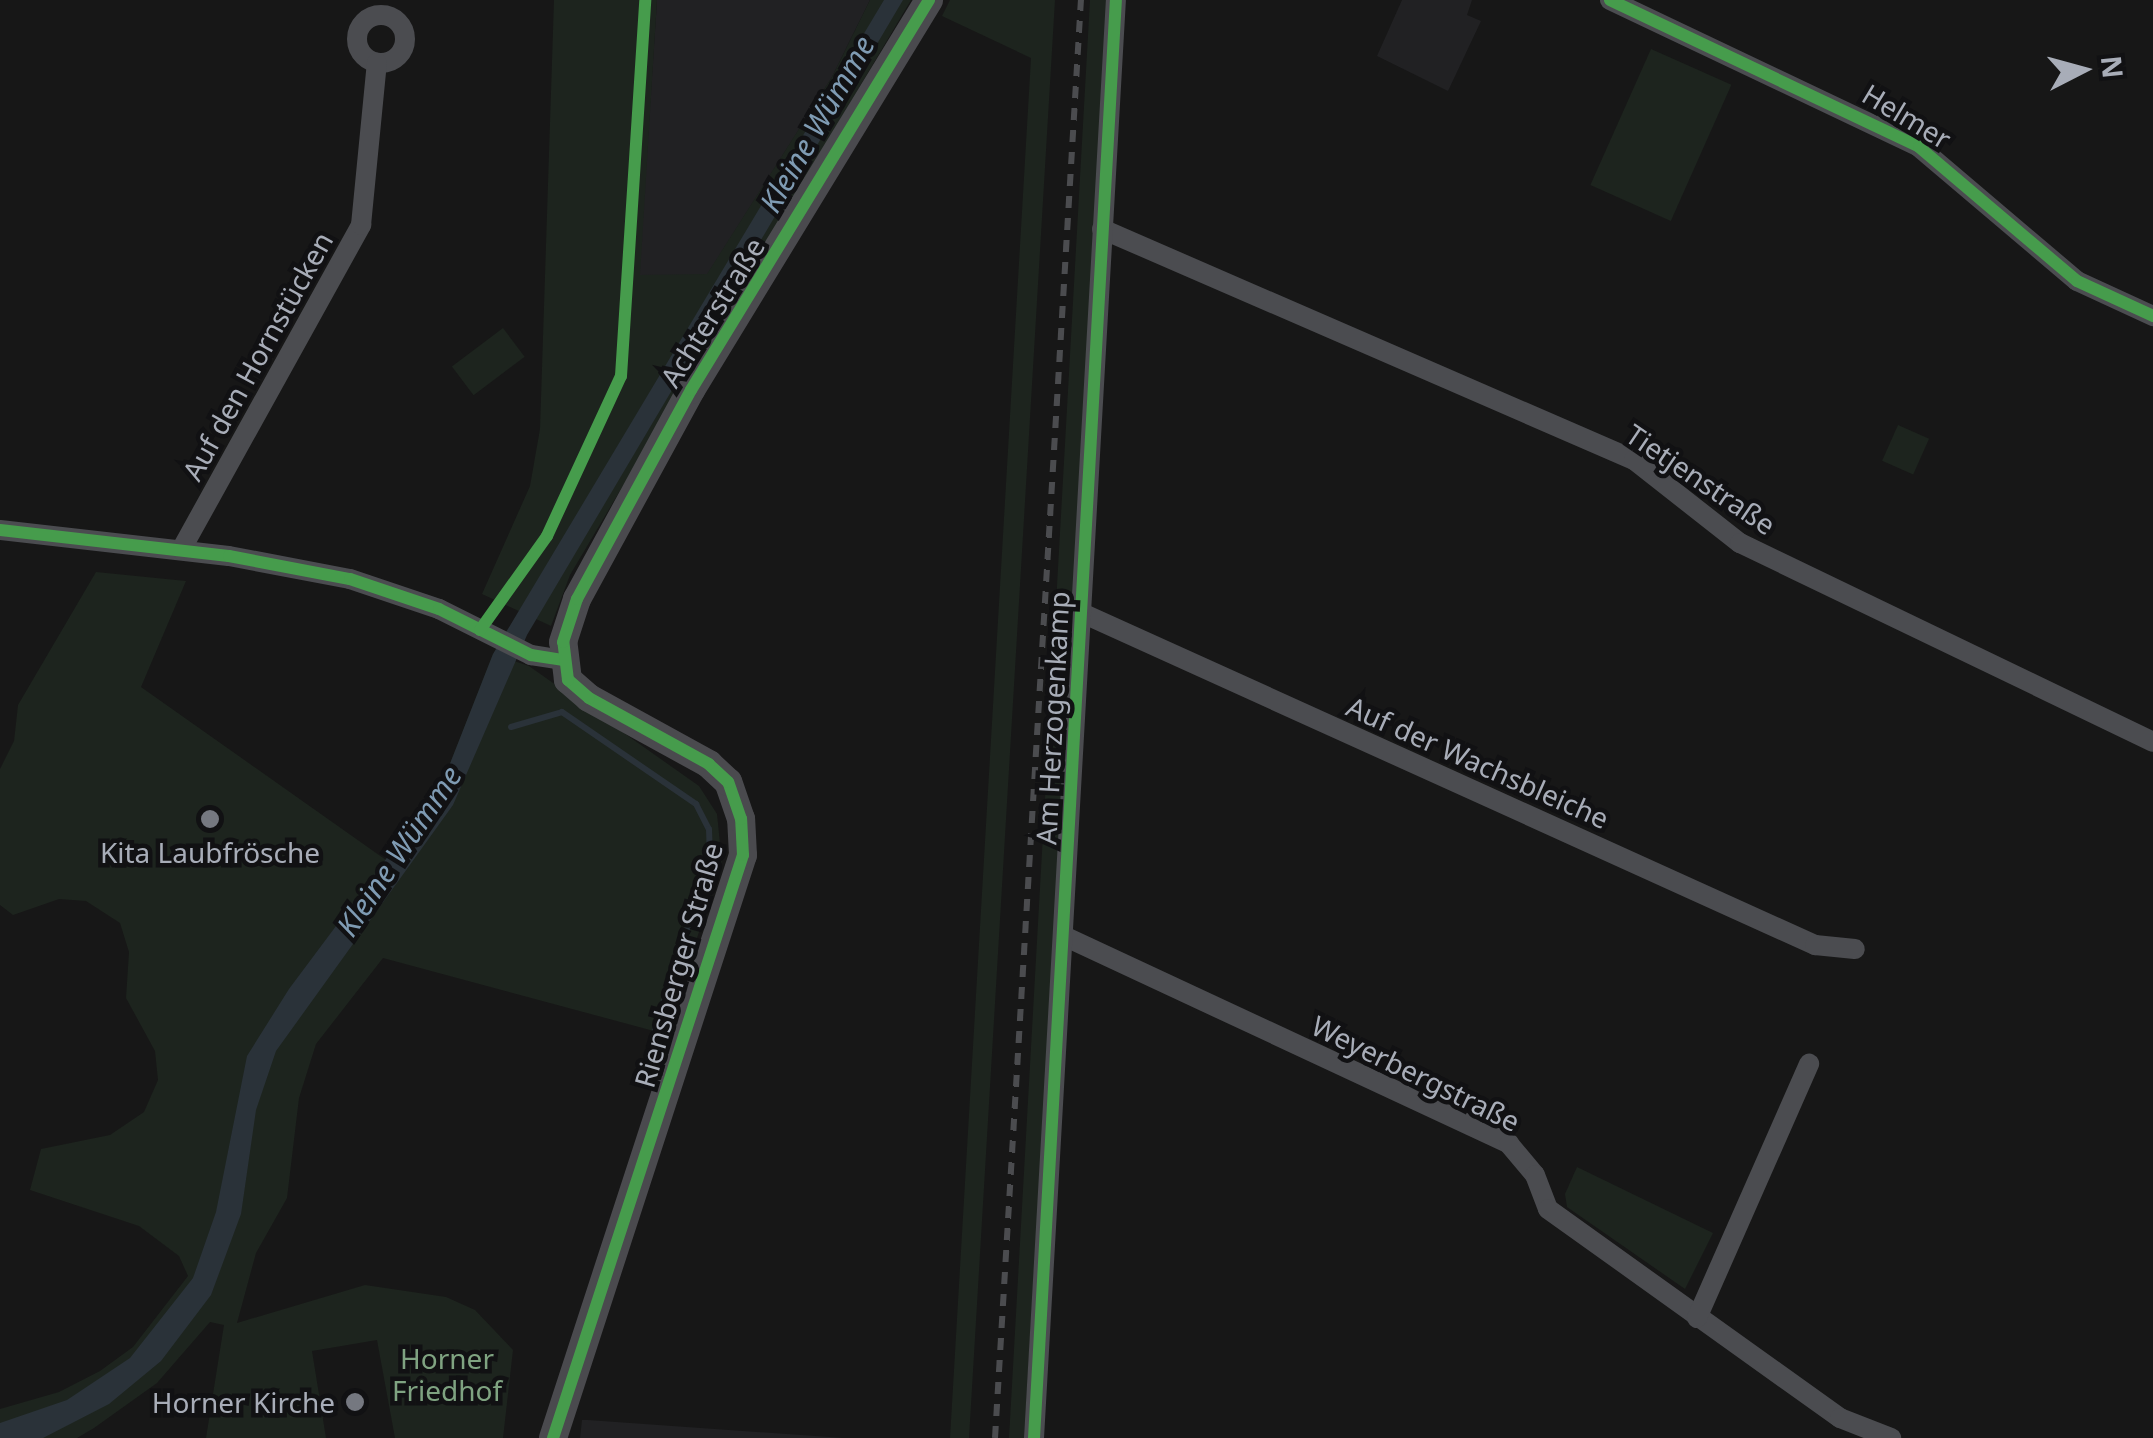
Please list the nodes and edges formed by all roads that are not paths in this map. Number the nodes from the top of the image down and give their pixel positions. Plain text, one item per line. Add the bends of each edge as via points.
1 (929, 0) edge
2 (1116, 0) edge
3 (1610, 0) edge
4 (377, 64) dead end
5 (1102, 229) junction
6 (2153, 316) edge
7 (0, 530) edge
8 (181, 550) junction
9 (1082, 613) junction
10 (561, 660) junction
11 (2153, 742) edge
12 (1066, 936) junction
13 (1855, 949) dead end
14 (1810, 1064) dead end
15 (1697, 1318) junction
16 (586, 1346) junction
17 (553, 1438) edge
18 (564, 1438) edge
19 (1034, 1438) edge
20 (1891, 1438) edge

1 - 10 street, Achterstraße via 691,390 577,599
2 - 5 street, Am Herzogenkamp
3 - 6 street, Helmer via 1919,147 2077,280
4 - 8 street, Auf den Hornstücken via 362,225
5 - 9 street, Am Herzogenkamp
5 - 11 street, Tietjenstraße via 1634,460 1740,543
7 - 8 street
8 - 10 street via 350,579 439,609 531,655
9 - 12 street, Am Herzogenkamp
9 - 13 street, Auf der Wachsbleiche via 1815,945
10 - 16 street, Riensberger Straße via 568,680 588,698 709,764 728,782 741,819 742,854
12 - 15 street, Weyerbergstraße via 1509,1144 1535,1175 1548,1208
12 - 19 street, Am Herzogenkamp
14 - 15 street
15 - 20 street, Weyerbergstraße via 1840,1418
16 - 17 street, Riensberger Straße
16 - 18 street, Riensberger Straße

